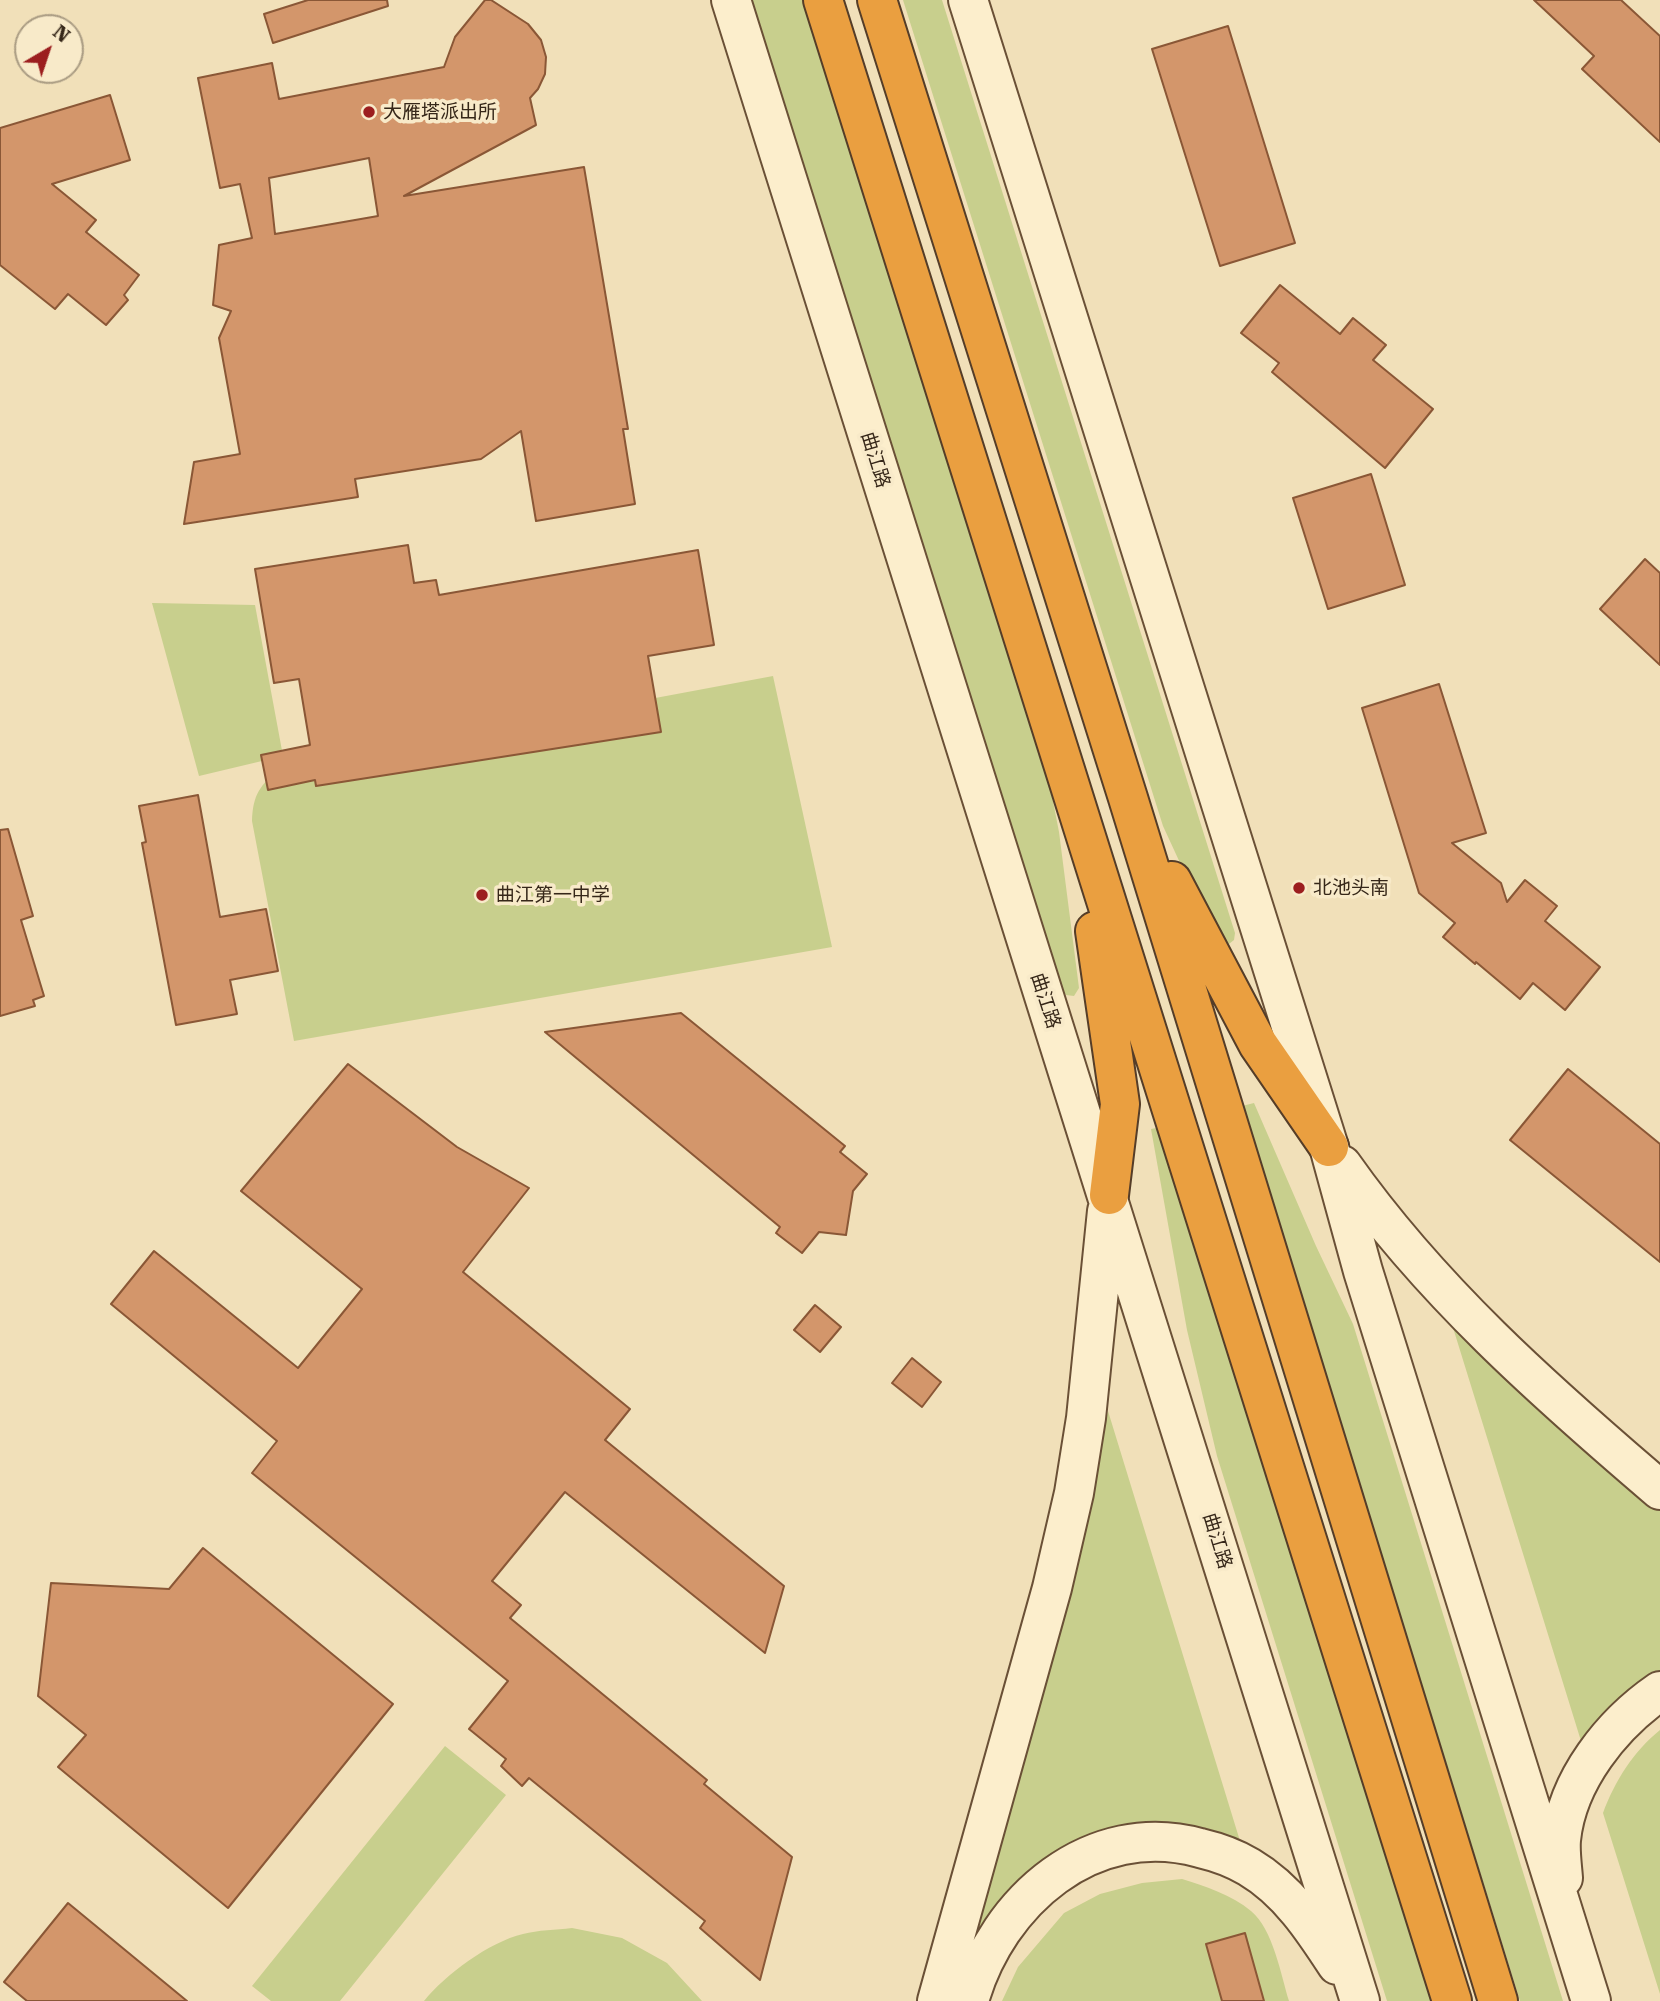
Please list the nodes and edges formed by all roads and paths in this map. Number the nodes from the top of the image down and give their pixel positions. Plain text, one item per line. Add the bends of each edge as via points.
1 (731, 0) edge
2 (823, 0) edge
3 (877, 0) edge
4 (968, 0) edge
5 (1128, 798) junction
6 (1078, 815) junction
7 (1329, 1147) junction
8 (1109, 1195) junction
9 (1660, 1490) edge
10 (1660, 1691) edge
11 (1572, 1942) junction
12 (937, 2001) edge
13 (969, 2001) edge
14 (1360, 2001) edge
15 (1452, 2001) edge
16 (1498, 2001) edge
17 (1591, 2001) edge

1 - 8 main road, 曲江路
2 - 6 highway
3 - 5 highway
4 - 7 main road
5 - 7 highway via 1258,1044
5 - 16 highway
6 - 8 highway via 1120,1104
6 - 15 highway
7 - 9 main road via 1365,1199 1489,1338
7 - 11 main road
8 - 12 main road via 1074,1493
8 - 14 main road, 曲江路
10 - 11 main road via 1620,1723 1586,1770 1569,1805 1561,1840
11 - 17 main road
13 - 14 main road via 995,1938 1013,1913 1050,1879 1122,1844 1171,1841 1222,1854 1273,1884 1313,1929

